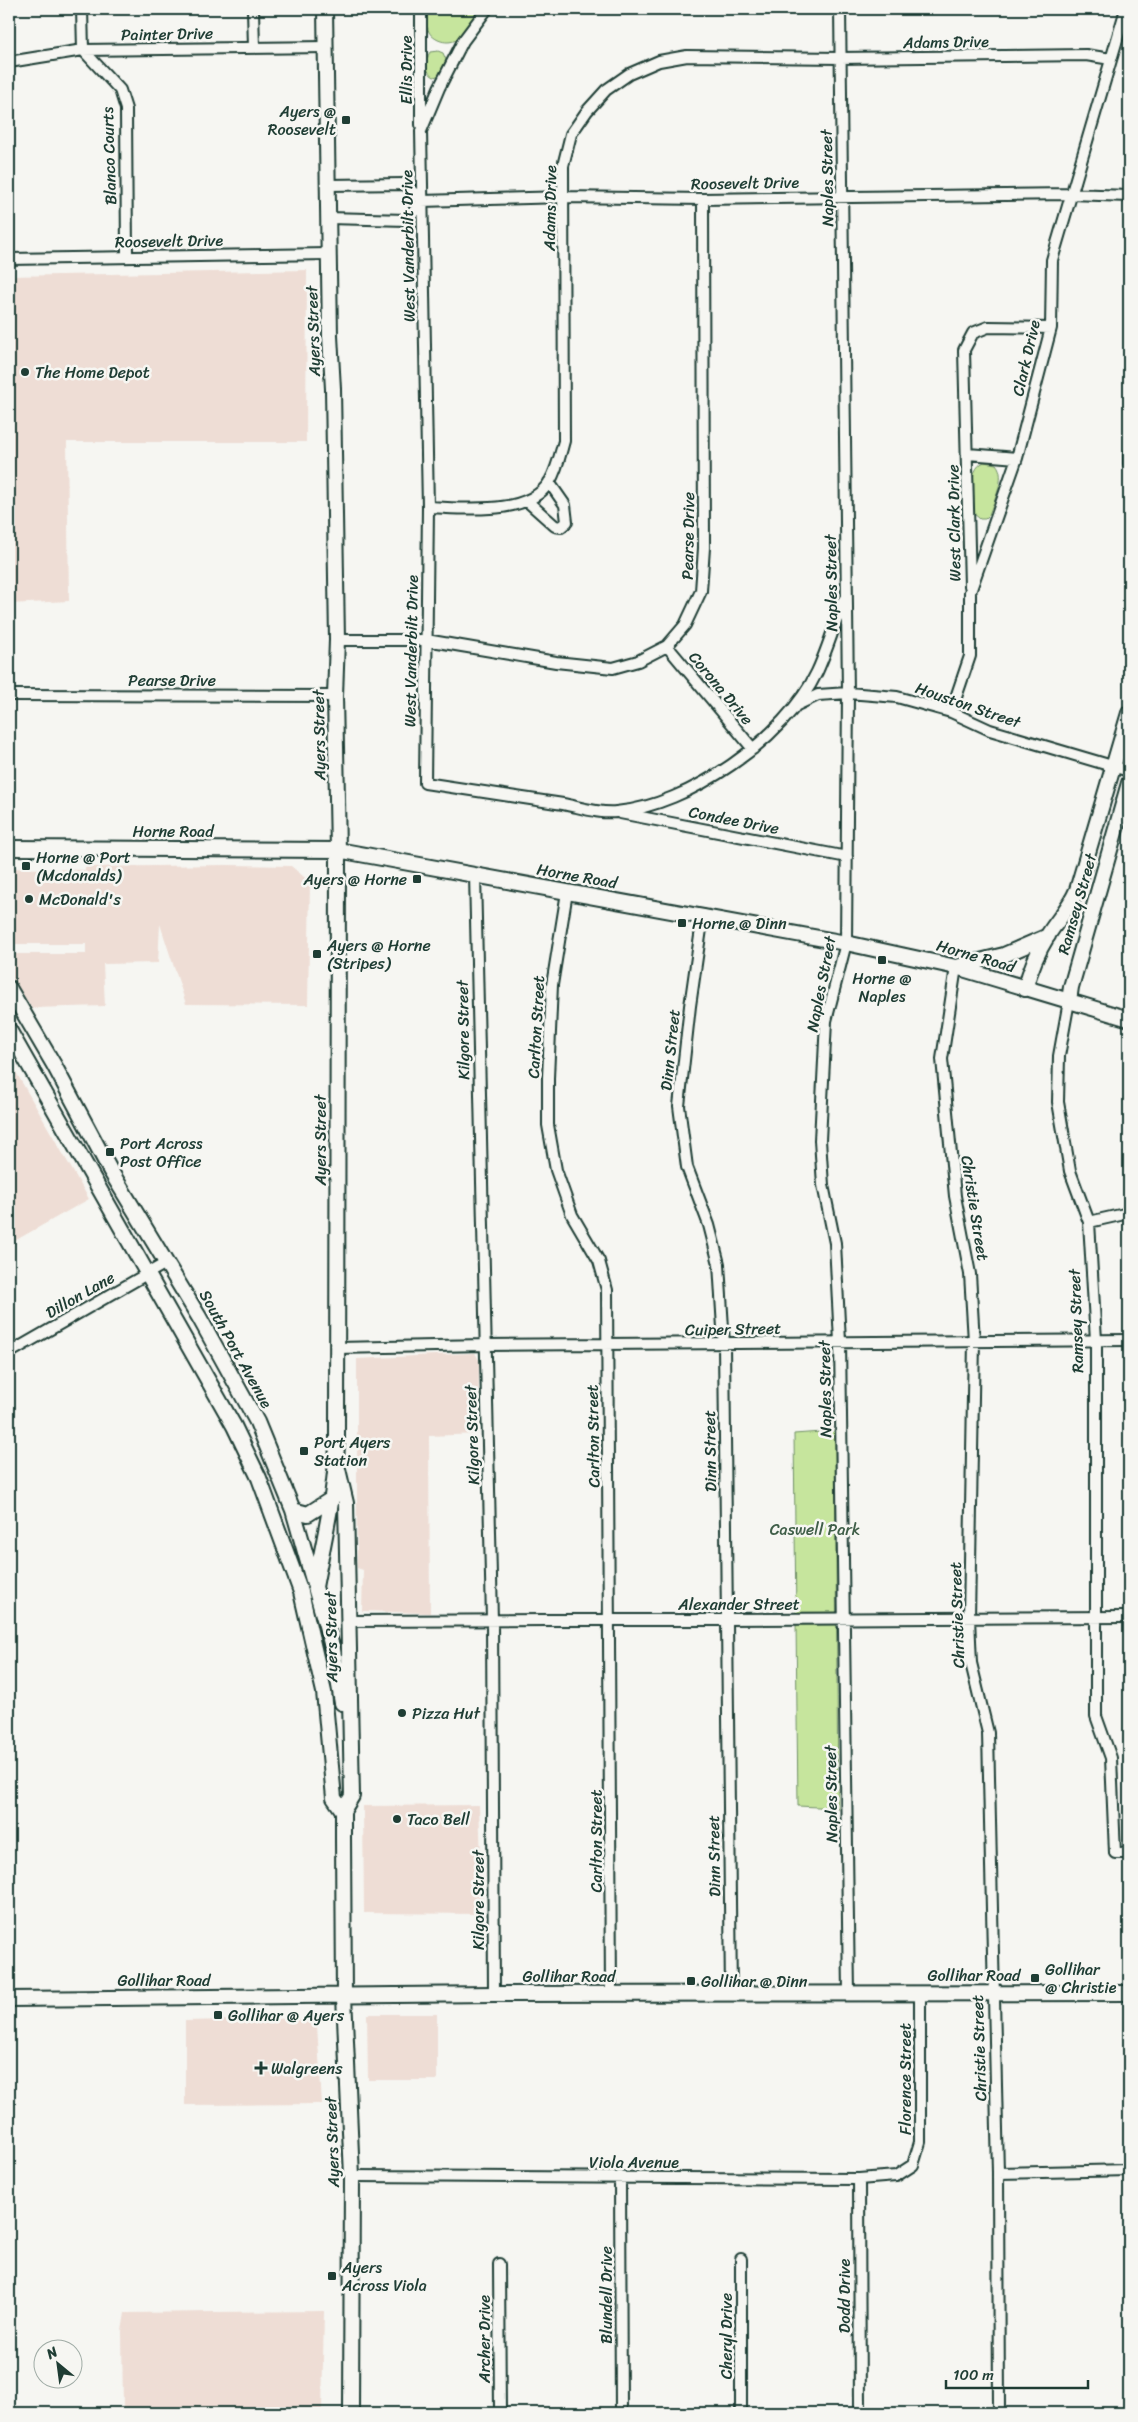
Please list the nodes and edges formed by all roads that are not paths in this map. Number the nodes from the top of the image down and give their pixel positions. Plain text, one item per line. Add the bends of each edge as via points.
1 (82, 9) edge
2 (253, 9) edge
3 (326, 9) edge
4 (421, 9) edge
5 (487, 9) edge
6 (840, 9) edge
7 (1126, 9) edge
8 (326, 47) junction
9 (254, 48) junction
10 (83, 50) junction
11 (840, 58) junction
12 (1112, 59) junction
13 (9, 62) edge
14 (421, 131) junction
15 (328, 185) junction
16 (1070, 194) junction
17 (842, 196) junction
18 (1129, 196) edge
19 (564, 197) junction
20 (703, 199) junction
21 (422, 201) junction
22 (328, 218) junction
23 (329, 254) junction
24 (127, 256) junction
25 (9, 259) edge
26 (1051, 328) junction
27 (968, 454) junction
28 (1129, 455) edge
29 (1017, 458) junction
30 (1129, 464) edge
31 (549, 482) junction
32 (527, 501) junction
33 (428, 507) junction
34 (970, 592) junction
35 (846, 596) junction
36 (337, 640) junction
37 (426, 640) junction
38 (667, 646) junction
39 (9, 694) edge
40 (848, 694) junction
41 (335, 696) junction
42 (796, 705) junction
43 (951, 712) junction
44 (1129, 713) edge
45 (753, 749) junction
46 (1113, 767) junction
47 (1129, 771) edge
48 (1129, 783) edge
49 (615, 812) junction
50 (9, 848) edge
51 (338, 850) junction
52 (847, 857) junction
53 (475, 876) junction
54 (567, 892) junction
55 (703, 915) junction
56 (1048, 936) junction
57 (846, 942) junction
58 (956, 967) junction
59 (9, 988) edge
60 (1025, 988) junction
61 (1069, 1002) junction
62 (1129, 1019) edge
63 (9, 1030) edge
64 (1129, 1213) edge
65 (1089, 1222) junction
66 (166, 1263) junction
67 (147, 1274) junction
68 (1096, 1340) junction
69 (1129, 1340) edge
70 (974, 1341) junction
71 (840, 1342) junction
72 (724, 1344) junction
73 (484, 1345) junction
74 (606, 1345) junction
75 (337, 1348) junction
76 (9, 1353) edge
77 (337, 1461) junction
78 (330, 1500) junction
79 (292, 1510) junction
80 (308, 1589) junction
81 (1096, 1617) junction
82 (1129, 1617) edge
83 (726, 1618) junction
84 (843, 1618) junction
85 (969, 1618) junction
86 (492, 1620) junction
87 (349, 1621) junction
88 (610, 1621) junction
89 (350, 1761) junction
90 (343, 1811) junction
91 (1129, 1853) edge
92 (1129, 1992) edge
93 (611, 1993) junction
94 (731, 1993) junction
95 (849, 1993) junction
96 (920, 1993) junction
97 (993, 1993) junction
98 (494, 1994) junction
99 (344, 1996) junction
100 (9, 1999) edge
101 (913, 2165) joint
102 (1129, 2170) edge
103 (998, 2173) junction
104 (352, 2176) junction
105 (620, 2177) junction
106 (859, 2179) junction
107 (741, 2259) dead end
108 (499, 2264) dead end
109 (351, 2413) edge
110 (500, 2413) edge
111 (622, 2413) edge
112 (741, 2413) edge
113 (860, 2413) edge
114 (999, 2413) edge

1 - 10 street
2 - 9 street
3 - 8 main road, Ayers Street
4 - 14 street, Ellis Drive
5 - 14 street, West Vanderbilt Drive via 463,41
6 - 11 street, Naples Street
7 - 12 street, Clark Drive
8 - 9 street, Painter Drive
8 - 15 main road, Ayers Street
9 - 10 street, Painter Drive
10 - 13 street, Painter Drive
10 - 24 street, Blanco Courts via 120,90 126,109
11 - 12 street, Adams Drive via 1086,55
11 - 17 street, Naples Street
11 - 19 street, Adams Drive via 687,56 659,61 629,74 606,90 571,134 563,166
12 - 16 street, Clark Drive
14 - 21 street, West Vanderbilt Drive
15 - 21 street via 405,184
15 - 22 main road, Ayers Street
16 - 17 street, Roosevelt Drive
16 - 18 street, Roosevelt Drive
16 - 26 street, Clark Drive via 1052,260
17 - 20 street, Roosevelt Drive
17 - 35 street, Naples Street
19 - 20 street, Roosevelt Drive
19 - 21 street, Roosevelt Drive
19 - 31 street, Adams Drive via 564,441
20 - 38 street, Pearse Drive via 704,548 701,591 685,625
21 - 22 street via 407,220
21 - 33 street, West Vanderbilt Drive
22 - 23 main road, Ayers Street
23 - 24 street, Roosevelt Drive
23 - 36 main road, Ayers Street
24 - 25 street, Roosevelt Drive
26 - 27 street, West Clark Drive via 988,327 973,333 964,350
26 - 29 street, Clark Drive
27 - 29 street, West Clark Drive
27 - 34 street, West Clark Drive
28 - 30 street
29 - 34 street, Clark Drive
31 - 32 street, Adams Drive
31 - 32 street via 565,505 567,522 555,526
32 - 33 street, Adams Drive via 491,509
33 - 37 street, West Vanderbilt Drive
34 - 43 street, Clark Drive via 970,656
35 - 40 street, Naples Street
35 - 42 street, West Vanderbilt Drive via 816,673
36 - 37 street, Pearse Drive
36 - 41 main road, Ayers Street
37 - 38 street, Pearse Drive via 605,668 638,661
37 - 49 street, West Vanderbilt Drive via 425,783
38 - 45 street, Corona Drive
39 - 41 street, Pearse Drive
40 - 42 street, Houston Street via 818,695
40 - 43 street, Houston Street via 897,696
40 - 52 street, Naples Street
41 - 51 main road, Ayers Street
42 - 45 street, West Vanderbilt Drive
43 - 46 street, Houston Street via 990,730
44 - 46 main road, Ramsey Street
45 - 49 street, West Vanderbilt Drive via 713,777 662,802
46 - 47 street, Houston Street
46 - 56 main road, Ramsey Street via 1077,890
48 - 61 main road, Ramsey Street
49 - 52 street, Condee Drive
50 - 51 main road, Horne Road
51 - 53 main road, Horne Road
51 - 75 main road, Ayers Street
52 - 57 street, Naples Street
53 - 54 main road, Horne Road
53 - 73 street, Kilgore Street
54 - 55 main road, Horne Road
54 - 74 street, Carlton Street via 552,985 548,1124 556,1170 572,1215 599,1261 607,1290
55 - 57 main road, Horne Road
55 - 72 street, Dinn Street via 680,1106 687,1167 719,1264
56 - 58 main road via 1004,955
56 - 60 main road, Ramsey Street
57 - 58 main road, Horne Road
57 - 71 street, Naples Street via 826,1021 820,1140 823,1185 835,1243
58 - 60 main road, Horne Road
58 - 70 street, Christie Street via 942,1059 955,1196 970,1274
59 - 66 main road, South Port Avenue via 110,1170
60 - 61 main road, Horne Road
61 - 62 main road, Horne Road
61 - 65 street, Ramsey Street via 1059,1056 1058,1102 1070,1171
63 - 67 main road, South Port Avenue
64 - 65 street
65 - 68 street, Ramsey Street
66 - 67 street, Dillon Lane
66 - 79 main road, South Port Avenue via 257,1422
67 - 76 street, Dillon Lane
67 - 80 main road, South Port Avenue via 250,1456
68 - 69 street, Cuiper Street
68 - 70 street, Cuiper Street
68 - 81 street, Ramsey Street
70 - 71 street, Cuiper Street
70 - 85 street, Christie Street
71 - 72 street, Cuiper Street
71 - 84 street, Naples Street
72 - 74 street, Cuiper Street
72 - 83 street, Dinn Street
73 - 74 street, Cuiper Street
73 - 75 street, Cuiper Street
73 - 86 street, Kilgore Street
74 - 88 street, Carlton Street
75 - 77 main road, Ayers Street
77 - 78 main road, Ayers Street
77 - 87 main road, Ayers Street via 346,1503
78 - 79 main road via 308,1514
78 - 80 main road, Ayers Street
79 - 80 main road, South Port Avenue
80 - 89 main road, South Port Avenue via 334,1650
80 - 90 main road, Ayers Street via 324,1692 334,1798
81 - 82 street, Alexander Street
81 - 85 street, Alexander Street
81 - 91 street, Ramsey Street via 1096,1716 1111,1758 1115,1853
83 - 84 street, Alexander Street
83 - 88 street, Alexander Street
83 - 94 street, Dinn Street
84 - 85 street, Alexander Street
84 - 95 street, Naples Street
85 - 97 street, Christie Street via 971,1664 988,1733
86 - 87 street, Alexander Street
86 - 88 street, Alexander Street
86 - 98 street, Kilgore Street
87 - 89 main road, Ayers Street
88 - 93 street, Carlton Street
89 - 90 main road, Ayers Street via 352,1796
90 - 99 main road, Ayers Street
92 - 97 main road, Gollihar Road
93 - 94 main road, Gollihar Road
93 - 98 main road, Gollihar Road
94 - 95 main road, Gollihar Road
95 - 96 main road, Gollihar Road
96 - 97 main road, Gollihar Road
96 - 101 street, Florence Street via 920,2142
97 - 103 street, Christie Street
98 - 99 main road, Gollihar Road
99 - 100 main road, Gollihar Road
99 - 104 main road, Ayers Street
101 - 106 street, Viola Avenue via 896,2176
102 - 103 street
103 - 114 street, Christie Street
104 - 105 street, Viola Avenue
104 - 109 main road, Ayers Street
105 - 106 street, Viola Avenue
105 - 111 street, Blundell Drive
106 - 113 street, Dodd Drive
107 - 112 street, Cheryl Drive
108 - 110 street, Archer Drive

